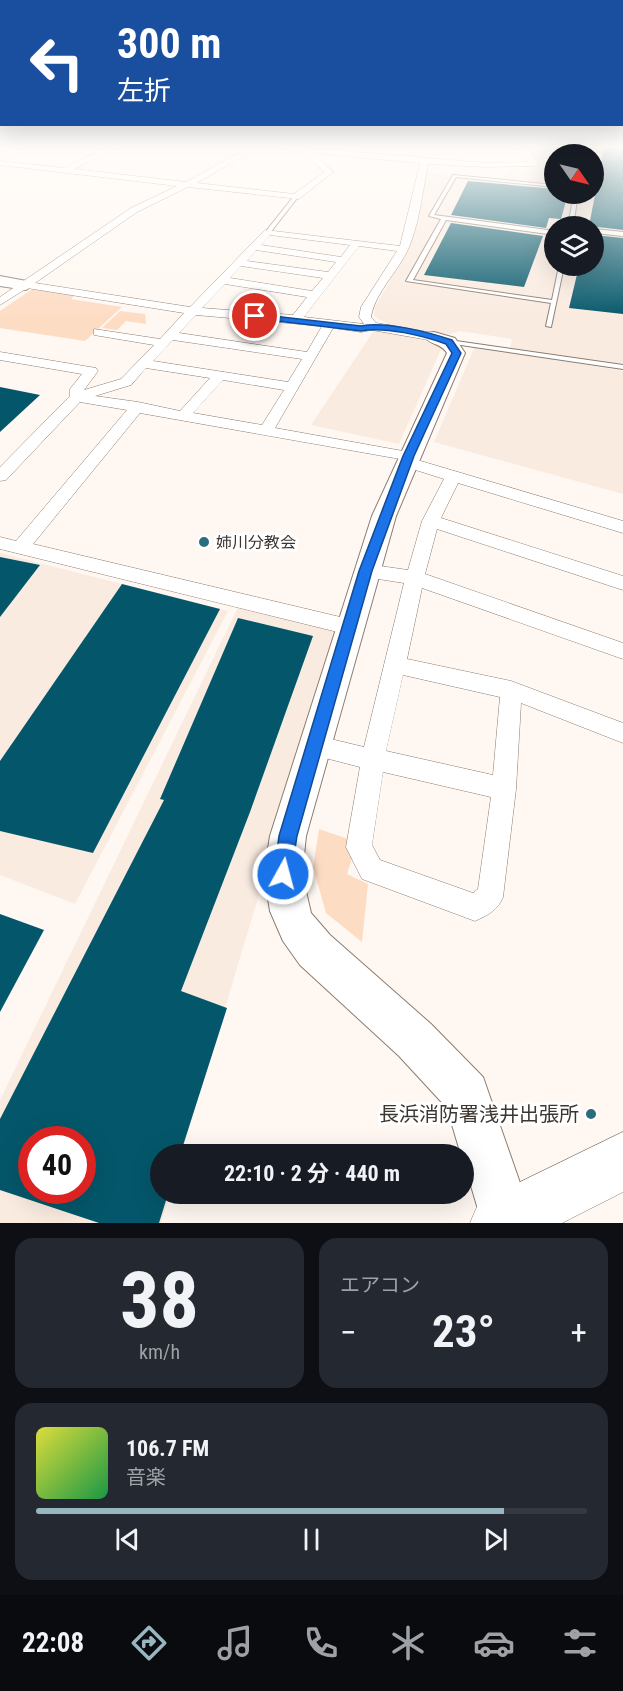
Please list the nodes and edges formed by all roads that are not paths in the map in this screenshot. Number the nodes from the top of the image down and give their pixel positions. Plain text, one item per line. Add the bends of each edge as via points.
1 (144, 205) edge
2 (290, 205) edge
3 (415, 205) edge
4 (437, 205) edge
5 (444, 218) junction
6 (268, 232) junction
7 (544, 232) edge
8 (604, 232) edge
9 (623, 234) edge
10 (356, 244) junction
11 (256, 247) junction
12 (403, 249) junction
13 (342, 260) junction
14 (240, 263) junction
15 (331, 276) junction
16 (560, 276) edge
17 (222, 280) junction
18 (0, 281) edge
19 (26, 285) junction
20 (314, 295) junction
21 (0, 302) edge
22 (554, 302) junction
23 (192, 312) junction
24 (296, 319) junction
25 (329, 325) junction
26 (372, 326) junction
27 (549, 326) dead end
28 (98, 332) dead end
29 (442, 339) junction
30 (168, 340) junction
31 (0, 356) edge
32 (310, 356) junction
33 (144, 364) junction
34 (623, 366) edge
35 (219, 376) junction
36 (292, 387) junction
37 (76, 397) junction
38 (138, 406) junction
39 (184, 415) junction
40 (267, 429) junction
41 (408, 459) junction
42 (453, 476) junction
43 (0, 477) edge
44 (431, 521) junction
45 (623, 527) edge
46 (0, 543) edge
47 (21, 547) junction
48 (366, 571) junction
49 (415, 578) junction
50 (623, 583) edge
51 (350, 627) junction
52 (623, 651) edge
53 (395, 665) junction
54 (511, 690) junction
55 (623, 733) edge
56 (314, 746) junction
57 (373, 759) junction
58 (504, 789) junction
59 (623, 1161) edge
60 (505, 1222) edge

1 - 19 street
2 - 6 lane
3 - 12 street
4 - 5 lane via 430,216
5 - 7 lane
5 - 22 lane via 410,281
6 - 10 street
6 - 11 street
8 - 9 lane
10 - 12 street
10 - 13 street
11 - 13 street
11 - 14 street
12 - 26 street via 367,307 364,317
13 - 15 street
14 - 15 street
14 - 17 street
15 - 20 street
16 - 22 lane
17 - 20 street
17 - 23 street
18 - 19 street
19 - 21 street
19 - 23 street
20 - 24 street
22 - 27 lane
23 - 24 street
23 - 30 street
24 - 25 street
25 - 26 street
25 - 32 street
26 - 29 street
28 - 30 street
29 - 34 lane
29 - 41 street via 456,353
30 - 32 street
30 - 33 street
31 - 37 street via 91,370 77,388
32 - 36 street
33 - 35 street
33 - 37 street via 126,382
35 - 36 street
35 - 39 street
36 - 40 street
37 - 38 street
37 - 43 street
38 - 39 street
38 - 47 street
39 - 40 street
40 - 41 street
41 - 42 street
41 - 48 street
42 - 44 street
42 - 45 street
44 - 49 street
44 - 50 street
46 - 47 street
47 - 51 street
48 - 49 street
48 - 51 street
49 - 52 street
49 - 53 street
51 - 56 street
53 - 54 street
53 - 57 street
54 - 55 street
54 - 58 street
56 - 57 street
56 - 60 street via 288,836 283,874 290,911 315,950 416,1040 466,1094
57 - 58 street
57 - 58 street via 359,847 372,870 475,907 489,897
59 - 60 highway

